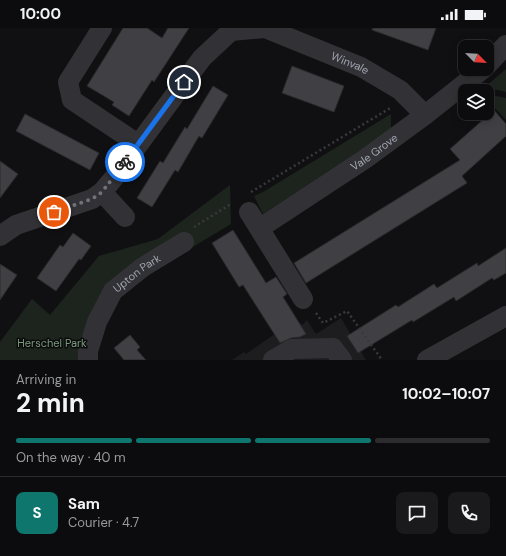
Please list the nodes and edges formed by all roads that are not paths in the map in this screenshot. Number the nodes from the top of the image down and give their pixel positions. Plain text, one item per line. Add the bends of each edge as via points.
1 (102, 28) edge
2 (265, 28) edge
3 (506, 45) edge
4 (494, 58) edge
5 (474, 76) edge
6 (425, 115) junction
7 (138, 144) junction
8 (102, 192) junction
9 (125, 217) dead end
10 (0, 236) edge
11 (184, 242) road end
12 (303, 299) road end
13 (506, 316) edge
14 (88, 360) edge
15 (273, 360) edge
16 (342, 360) edge
17 (429, 360) edge

1 - 7 street via 68,82 72,100
2 - 6 street, Winvale via 361,66 400,90
2 - 7 street, Winvale via 231,30 202,58
3 - 4 street
5 - 6 street, Vale Grove
6 - 12 street, Vale Grove via 365,159 249,213
7 - 8 street, Winvale
8 - 9 street
8 - 10 street, Winvale via 92,199 16,225
11 - 14 street, Upton Park via 143,267 113,291 97,322 88,351
13 - 17 street
15 - 16 street via 292,349 333,348

